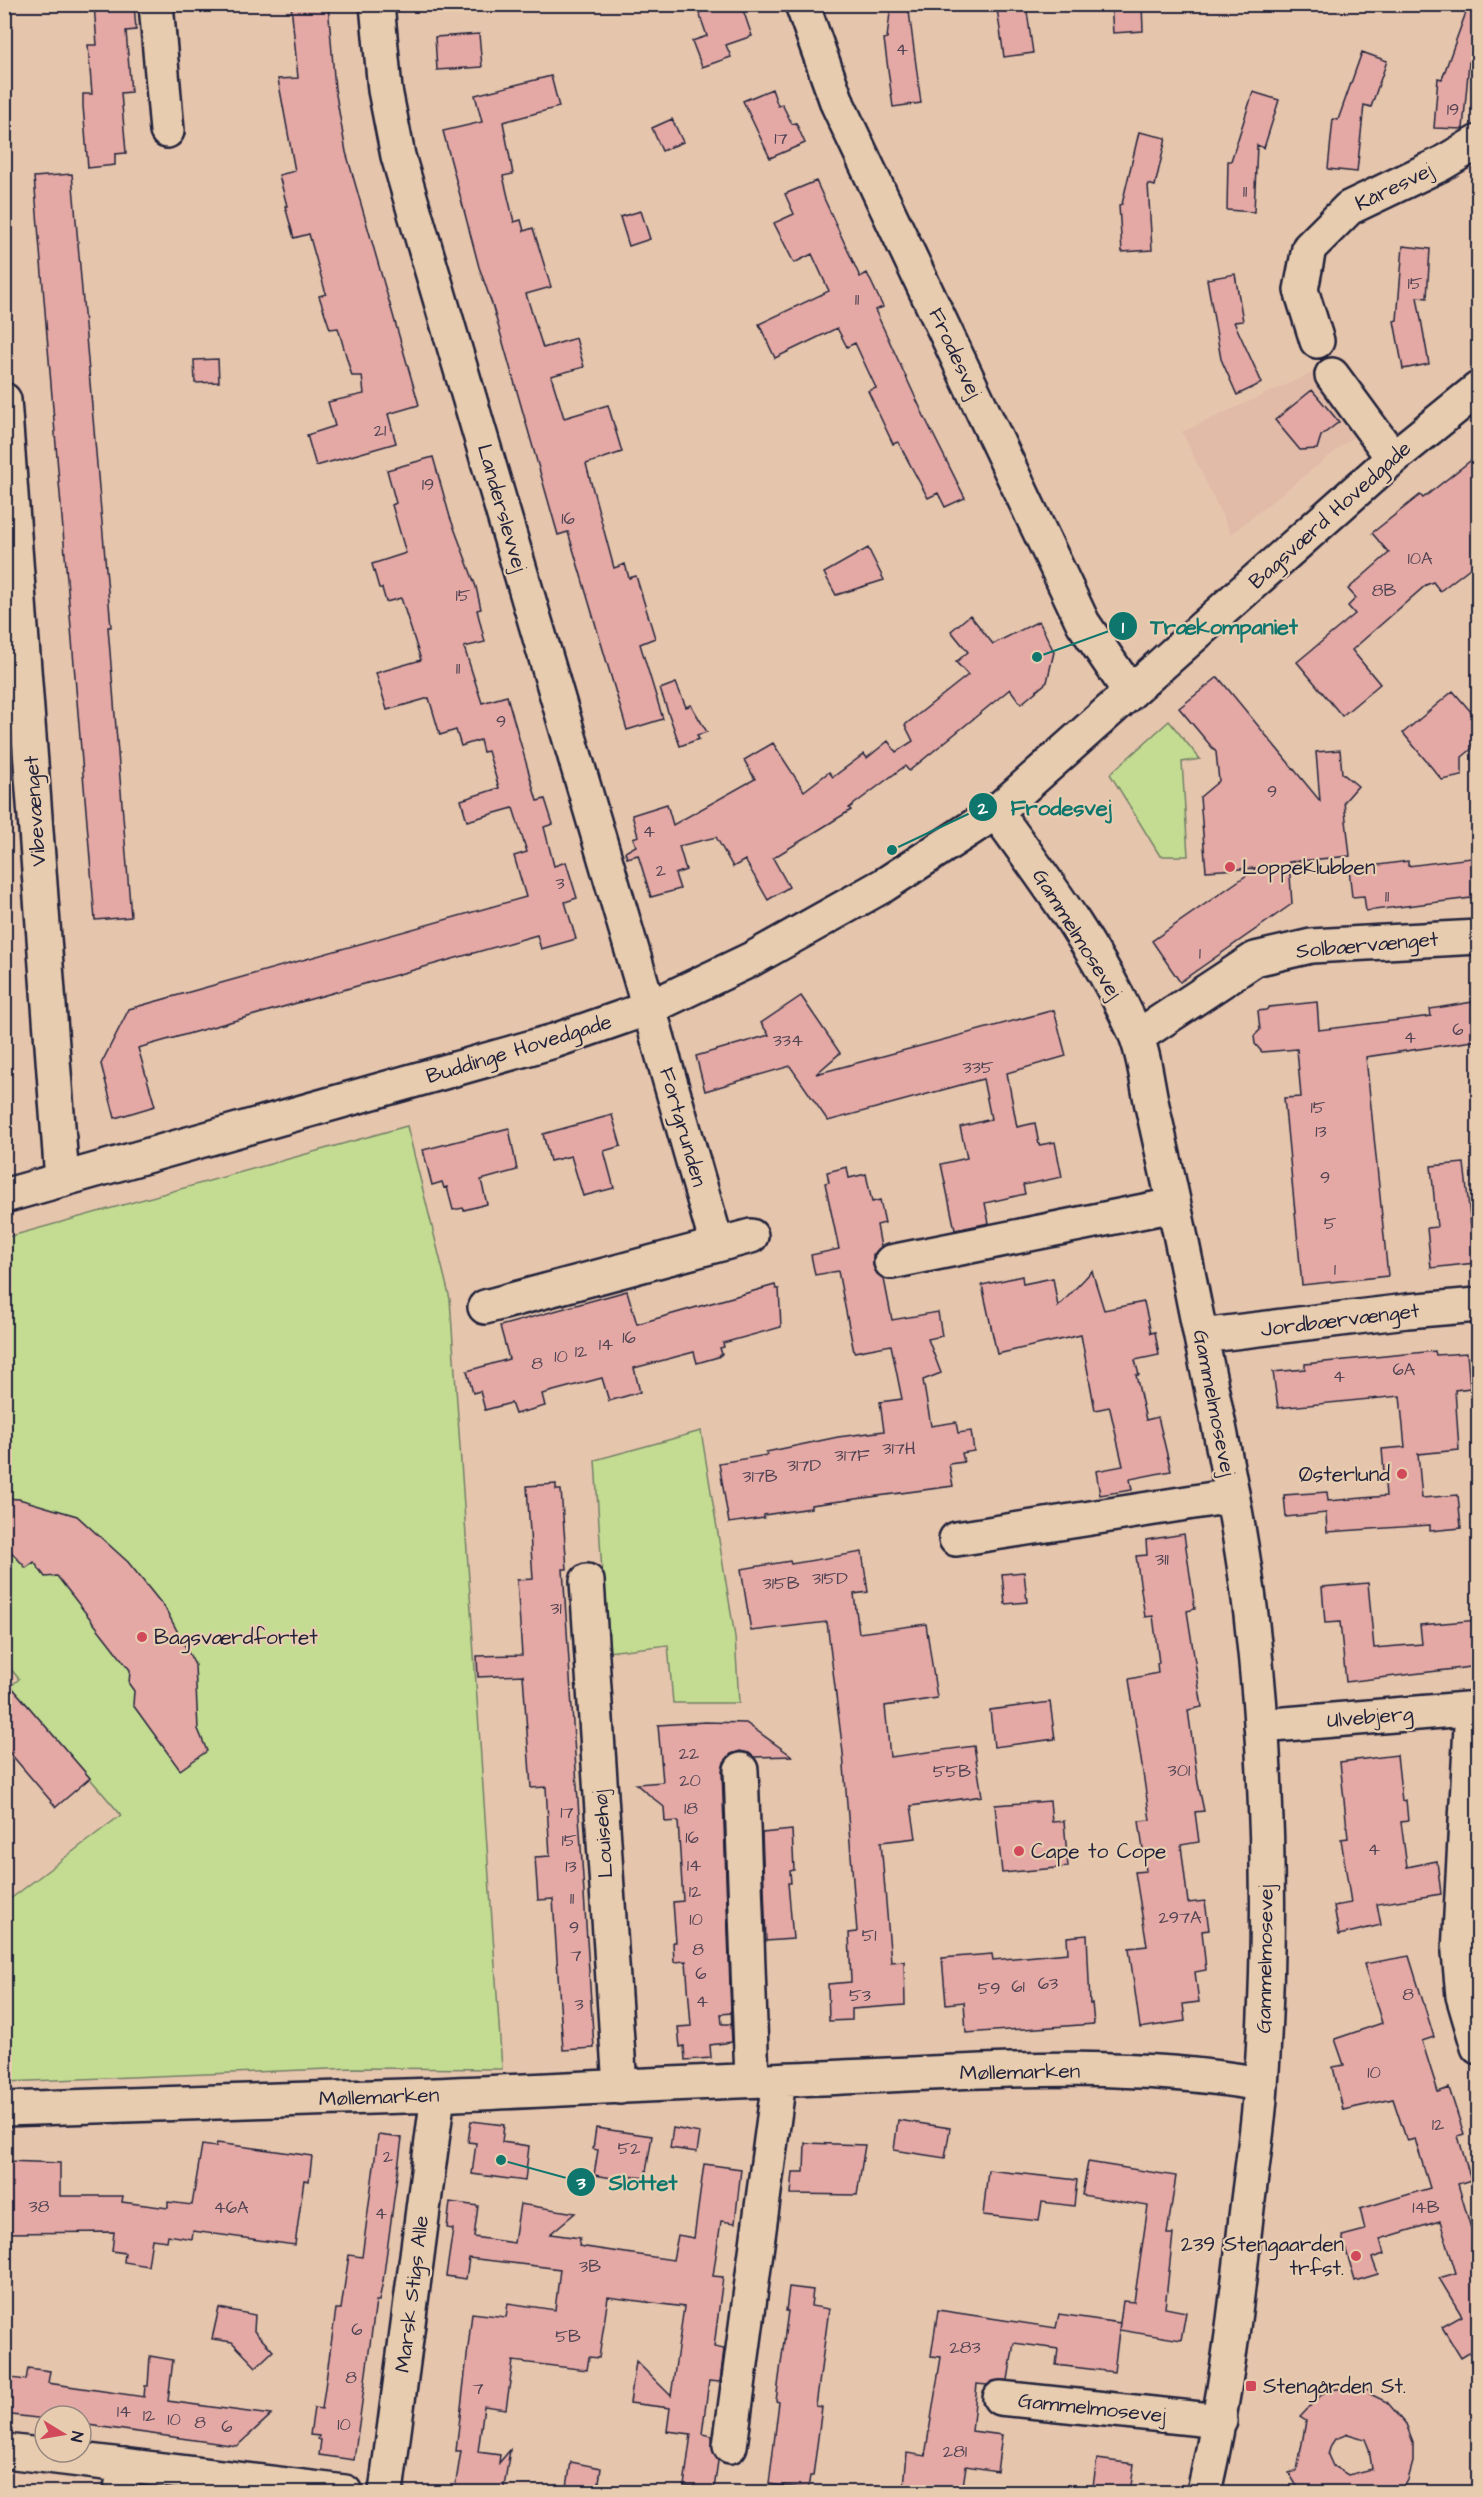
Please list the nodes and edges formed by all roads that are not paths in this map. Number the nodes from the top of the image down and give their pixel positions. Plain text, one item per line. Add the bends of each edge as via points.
1 (156, 4) edge
2 (376, 4) edge
3 (802, 4) edge
4 (166, 131) dead end
5 (1479, 142) edge
6 (1317, 341) dead end
7 (1332, 375) dead end
8 (1479, 389) edge
9 (4, 400) edge
10 (6, 442) edge
11 (1393, 458) junction
12 (1130, 692) junction
13 (996, 812) junction
14 (1479, 937) edge
15 (649, 1008) junction
16 (1137, 1037) junction
17 (62, 1180) junction
18 (4, 1196) edge
19 (1174, 1205) junction
20 (751, 1236) dead end
21 (717, 1245) junction
22 (891, 1262) dead end
23 (1479, 1305) edge
24 (485, 1307) dead end
25 (1201, 1336) junction
26 (1232, 1496) junction
27 (956, 1539) dead end
28 (587, 1581) dead end
29 (1475, 1708) edge
30 (1261, 1726) junction
31 (741, 1770) dead end
32 (1479, 2047) edge
33 (765, 2080) junction
34 (1261, 2084) junction
35 (620, 2087) junction
36 (438, 2095) junction
37 (4, 2109) edge
38 (1000, 2398) dead end
39 (1220, 2421) junction
40 (730, 2445) dead end
41 (6, 2451) dead end
42 (123, 2479) edge
43 (345, 2493) edge
44 (386, 2493) edge
45 (1204, 2493) edge

1 - 4 street
2 - 15 street, Landerslevvej via 385,90 398,156
3 - 12 street, Frodesvej via 838,105 1083,623
5 - 6 street, Kåresvej via 1349,208 1309,248 1300,290
7 - 11 street
8 - 11 street, Bagsværd Hovedgade
9 - 10 street, Vibevænget
10 - 17 street, Vibevænget
11 - 12 street, Bagsværd Hovedgade
12 - 13 street, Bagsværd Hovedgade
13 - 15 street, Buddinge Hovedgade via 884,885 752,959
13 - 16 street, Gammelmosevej via 1095,955
14 - 16 street, Solbærvænget via 1311,946 1255,959
15 - 17 street, Buddinge Hovedgade via 554,1041
15 - 21 street, Fortgrunden
16 - 19 street, Gammelmosevej
17 - 18 street, Buddinge Hovedgade
19 - 22 street
19 - 25 street, Gammelmosevej
20 - 21 street
21 - 24 street
23 - 25 street, Jordbærvænget
25 - 26 street, Gammelmosevej
26 - 27 street, Gammelmosevej
26 - 30 street, Gammelmosevej via 1251,1614
28 - 35 street, Louisehøj
29 - 30 street, Ulvebjerg
29 - 32 street via 1459,1952 1463,1996
30 - 34 street, Gammelmosevej via 1268,1864 1268,1959
31 - 33 street
33 - 34 street, Møllemarken via 1066,2071 1219,2077
33 - 35 street, Møllemarken
33 - 40 street
34 - 39 street, Gammelmosevej
35 - 36 street, Møllemarken
36 - 37 street, Møllemarken
36 - 44 street, Marsk Stigs Alle
38 - 39 street, Gammelmosevej
39 - 45 street, Gammelmosevej
41 - 42 street
42 - 43 street

